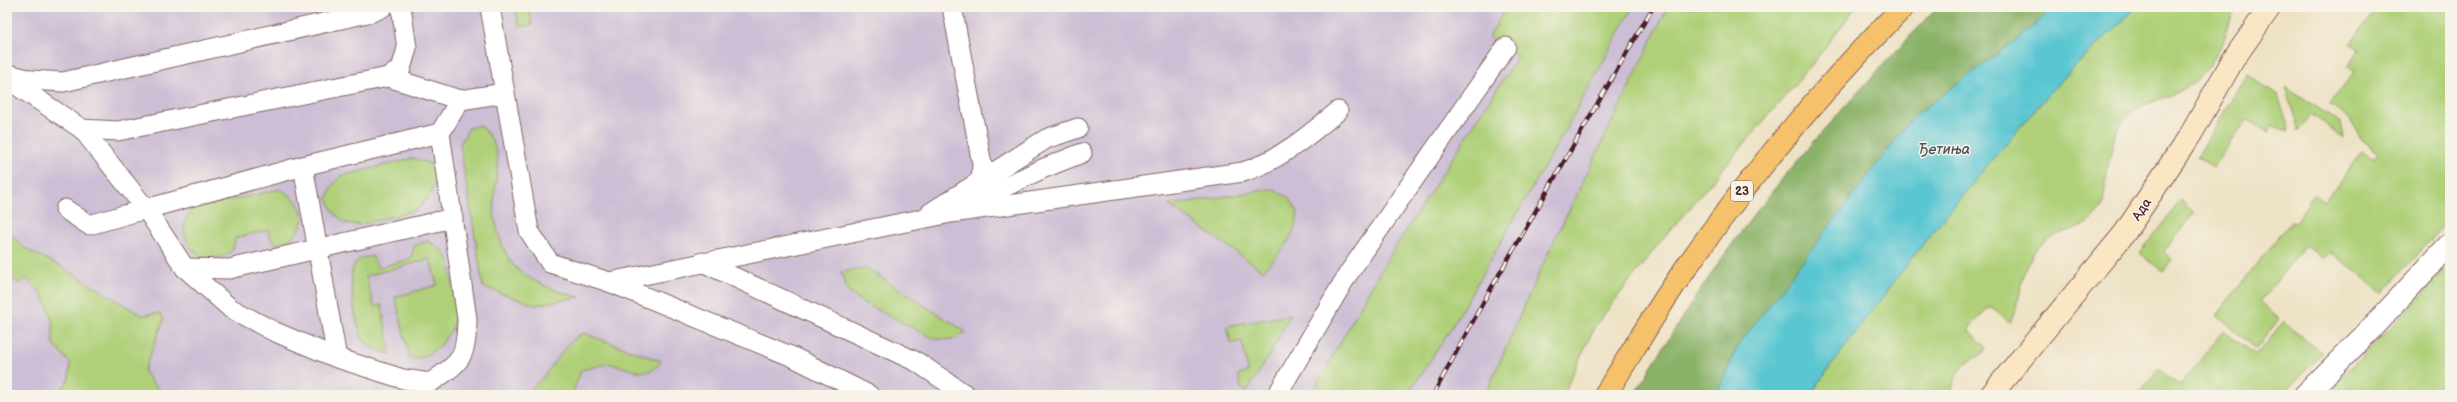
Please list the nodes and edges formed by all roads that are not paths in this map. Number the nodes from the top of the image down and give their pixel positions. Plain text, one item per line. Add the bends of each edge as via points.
1 (383, 7) edge
2 (401, 7) edge
3 (490, 7) edge
4 (952, 7) edge
5 (2270, 7) edge
6 (1902, 8) edge
7 (1506, 47) dead end
8 (7, 74) edge
9 (388, 77) junction
10 (7, 79) edge
11 (505, 93) junction
12 (460, 100) junction
13 (1338, 111) dead end
14 (1078, 128) dead end
15 (82, 129) junction
16 (440, 133) junction
17 (1082, 153) dead end
18 (303, 166) junction
19 (981, 180) junction
20 (65, 209) dead end
21 (146, 209) junction
22 (951, 213) junction
23 (453, 218) junction
24 (917, 220) junction
25 (2450, 244) edge
26 (318, 250) junction
27 (702, 262) junction
28 (185, 268) junction
29 (609, 282) junction
30 (337, 358) junction
31 (869, 395) edge
32 (966, 395) edge
33 (1276, 395) edge
34 (1605, 395) edge
35 (1991, 395) edge
36 (2305, 395) edge

1 - 8 lane via 372,12 63,82 31,80
2 - 9 lane via 407,48 401,69
3 - 11 lane
4 - 19 lane via 982,164
5 - 35 street, Ада via 2233,60 2191,134 2124,234
6 - 34 main road, 23 via 1824,93 1742,190 1682,273
7 - 33 lane via 1348,274
9 - 12 lane
9 - 15 lane via 118,131
10 - 15 lane
11 - 12 lane
11 - 29 lane via 529,231 550,263
12 - 16 lane
13 - 22 lane via 1310,135 1274,159 1243,172
14 - 19 lane via 1046,139
15 - 21 lane
16 - 18 lane
16 - 23 lane
17 - 22 lane via 1042,169
18 - 21 lane
18 - 26 lane
19 - 24 lane
20 - 21 lane via 89,225
21 - 28 lane
22 - 24 lane
23 - 26 lane
23 - 30 lane via 467,319 466,343 457,364 430,383 403,379
24 - 27 lane
25 - 36 street
26 - 28 lane via 228,269
26 - 30 lane
27 - 29 lane
27 - 32 lane via 917,362
28 - 30 lane via 230,308 273,331
29 - 31 lane via 793,357

